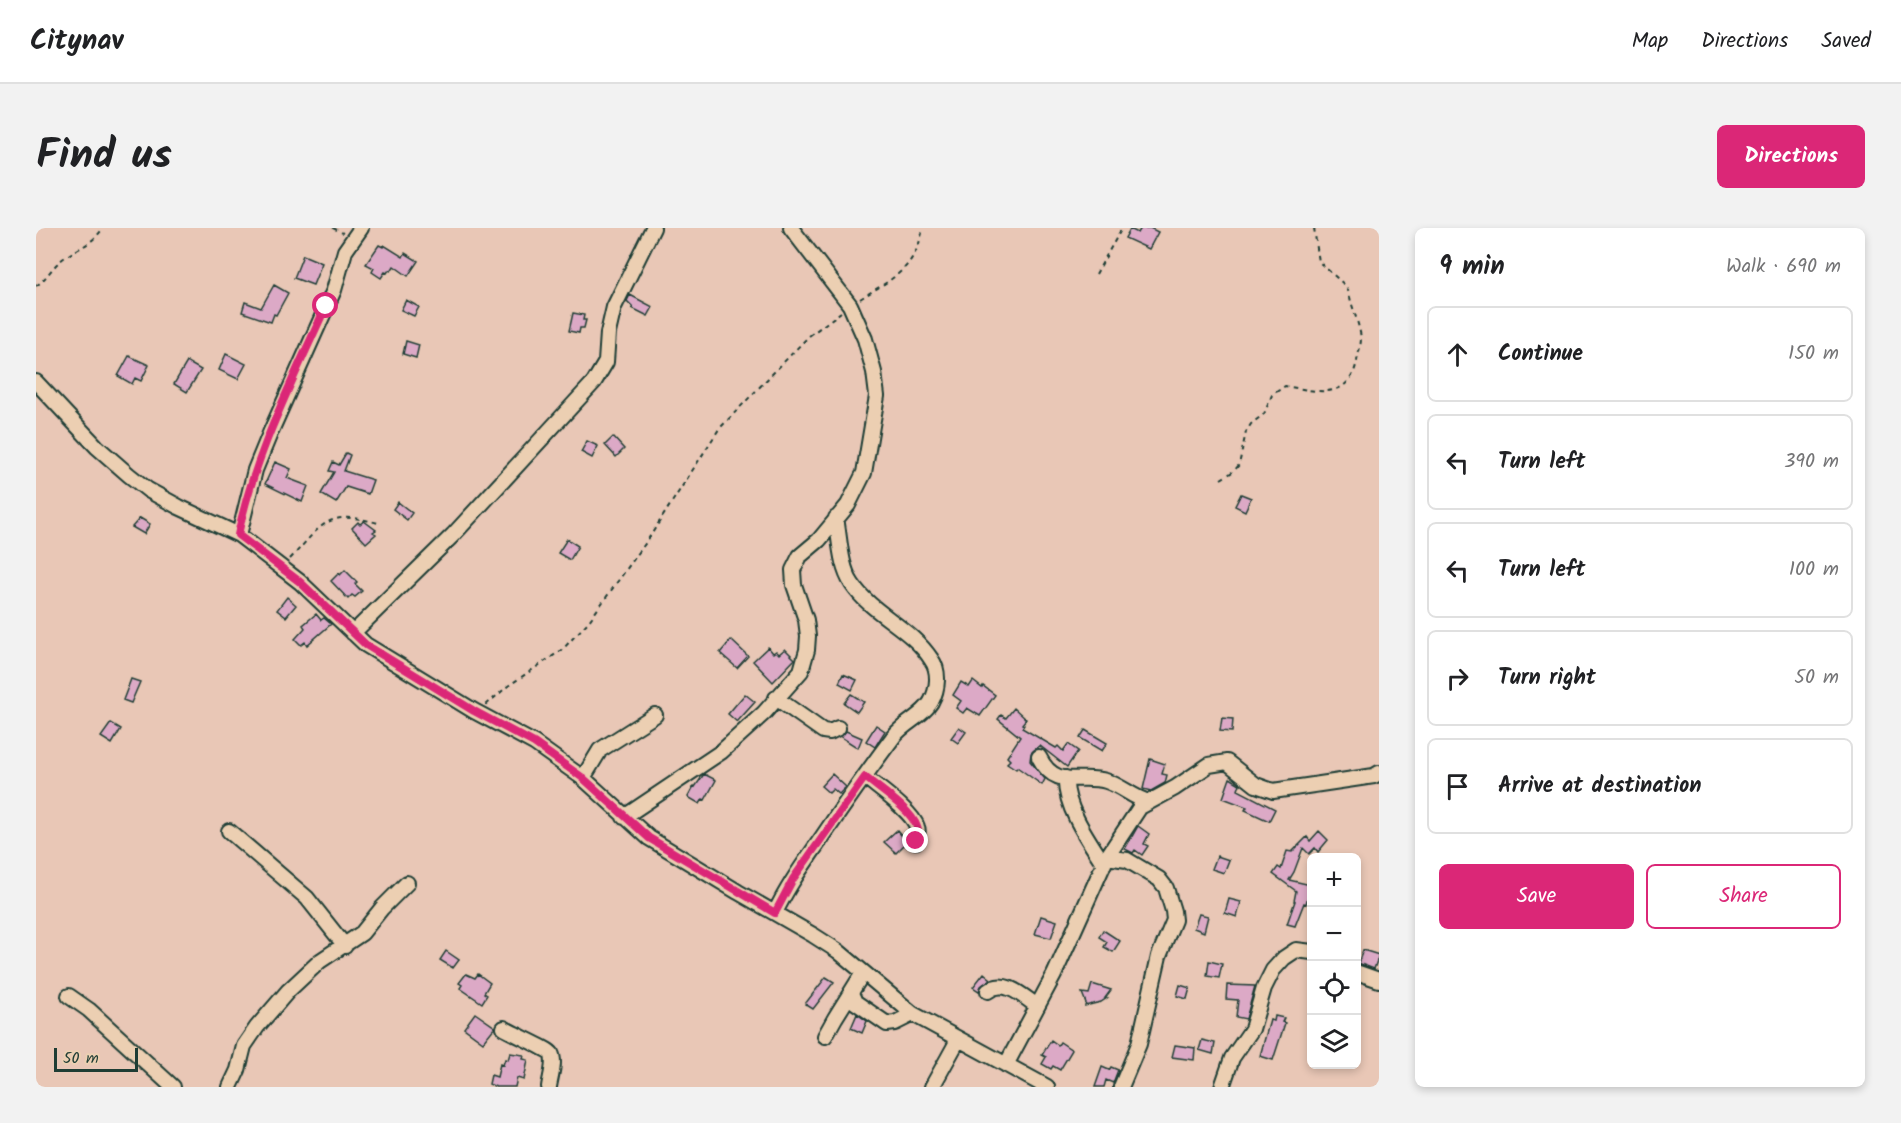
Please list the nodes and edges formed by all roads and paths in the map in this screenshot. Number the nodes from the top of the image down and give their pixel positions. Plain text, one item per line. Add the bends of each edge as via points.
1 (103, 228) edge
2 (361, 228) edge
3 (653, 228) edge
4 (791, 228) edge
5 (922, 228) edge
6 (1122, 228) edge
7 (1314, 228) edge
8 (1096, 274) dead end
9 (36, 286) edge
10 (850, 305) junction
11 (36, 382) edge
12 (1221, 478) dead end
13 (836, 518) junction
14 (378, 523) dead end
15 (238, 535) junction
16 (282, 568) junction
17 (353, 633) junction
18 (776, 698) junction
19 (478, 713) junction
20 (655, 715) dead end
21 (838, 728) dead end
22 (1039, 757) dead end
23 (1379, 773) edge
24 (865, 777) junction
25 (583, 778) junction
26 (1066, 778) junction
27 (1149, 802) junction
28 (624, 817) junction
29 (229, 831) dead end
30 (916, 841) dead end
31 (1105, 860) junction
32 (407, 883) dead end
33 (775, 913) junction
34 (345, 946) junction
35 (1307, 951) edge
36 (863, 973) junction
37 (1361, 974) edge
38 (1379, 980) edge
39 (988, 991) dead end
40 (851, 993) junction
41 (69, 996) dead end
42 (1037, 1006) junction
43 (914, 1014) junction
44 (504, 1028) dead end
45 (825, 1036) dead end
46 (958, 1040) junction
47 (1006, 1065) junction
48 (173, 1087) edge
49 (230, 1087) edge
50 (549, 1087) edge
51 (932, 1087) edge
52 (1047, 1087) edge
53 (1121, 1087) edge
54 (1222, 1087) edge

1 - 9 path via 83,248 60,261
2 - 15 street via 345,251 333,290 255,470
3 - 17 street via 614,307 606,362 594,382 453,535
4 - 10 street
5 - 10 path via 910,263
6 - 8 path
7 - 12 path via 1319,262 1349,293 1361,339 1354,374 1344,386 1333,391 1285,386 1272,395 1264,414 1246,432 1239,465
10 - 13 street via 865,339 876,396 864,473 848,505
10 - 19 path via 809,336 719,429 647,542 589,621 562,650 508,686
11 - 15 street via 97,447 148,490
13 - 18 street via 800,556 793,570 806,620 807,650 801,671
13 - 24 street via 851,583 932,659 937,674 932,700 925,711 902,726
14 - 16 path via 345,517 329,520
15 - 16 street
16 - 17 street
17 - 19 street
18 - 21 street via 823,731
18 - 28 street via 722,752
19 - 25 street via 534,743
20 - 25 street via 600,750
22 - 26 street via 1048,770
23 - 27 street via 1273,791 1256,785 1227,762 1209,765
24 - 30 street via 912,819 917,826
24 - 33 street via 793,879
25 - 28 street
26 - 27 street via 1102,779
26 - 31 street via 1068,800 1087,837
27 - 31 street via 1140,807
28 - 33 street via 670,852
29 - 34 street via 307,898
31 - 42 street
31 - 53 street via 1127,860 1159,879 1166,888 1174,920 1159,956 1139,1044
32 - 34 street
33 - 36 street via 837,951
34 - 49 street via 288,991 257,1027 244,1046
35 - 54 street via 1296,950 1274,970 1264,988 1252,1029 1232,1058
36 - 40 street
36 - 43 street
37 - 38 street
39 - 42 street via 1004,986
40 - 43 street via 855,1002 887,1024
40 - 45 street
41 - 48 street
42 - 47 street
43 - 46 street
44 - 50 street via 552,1054
46 - 47 street
46 - 51 street
47 - 52 street

